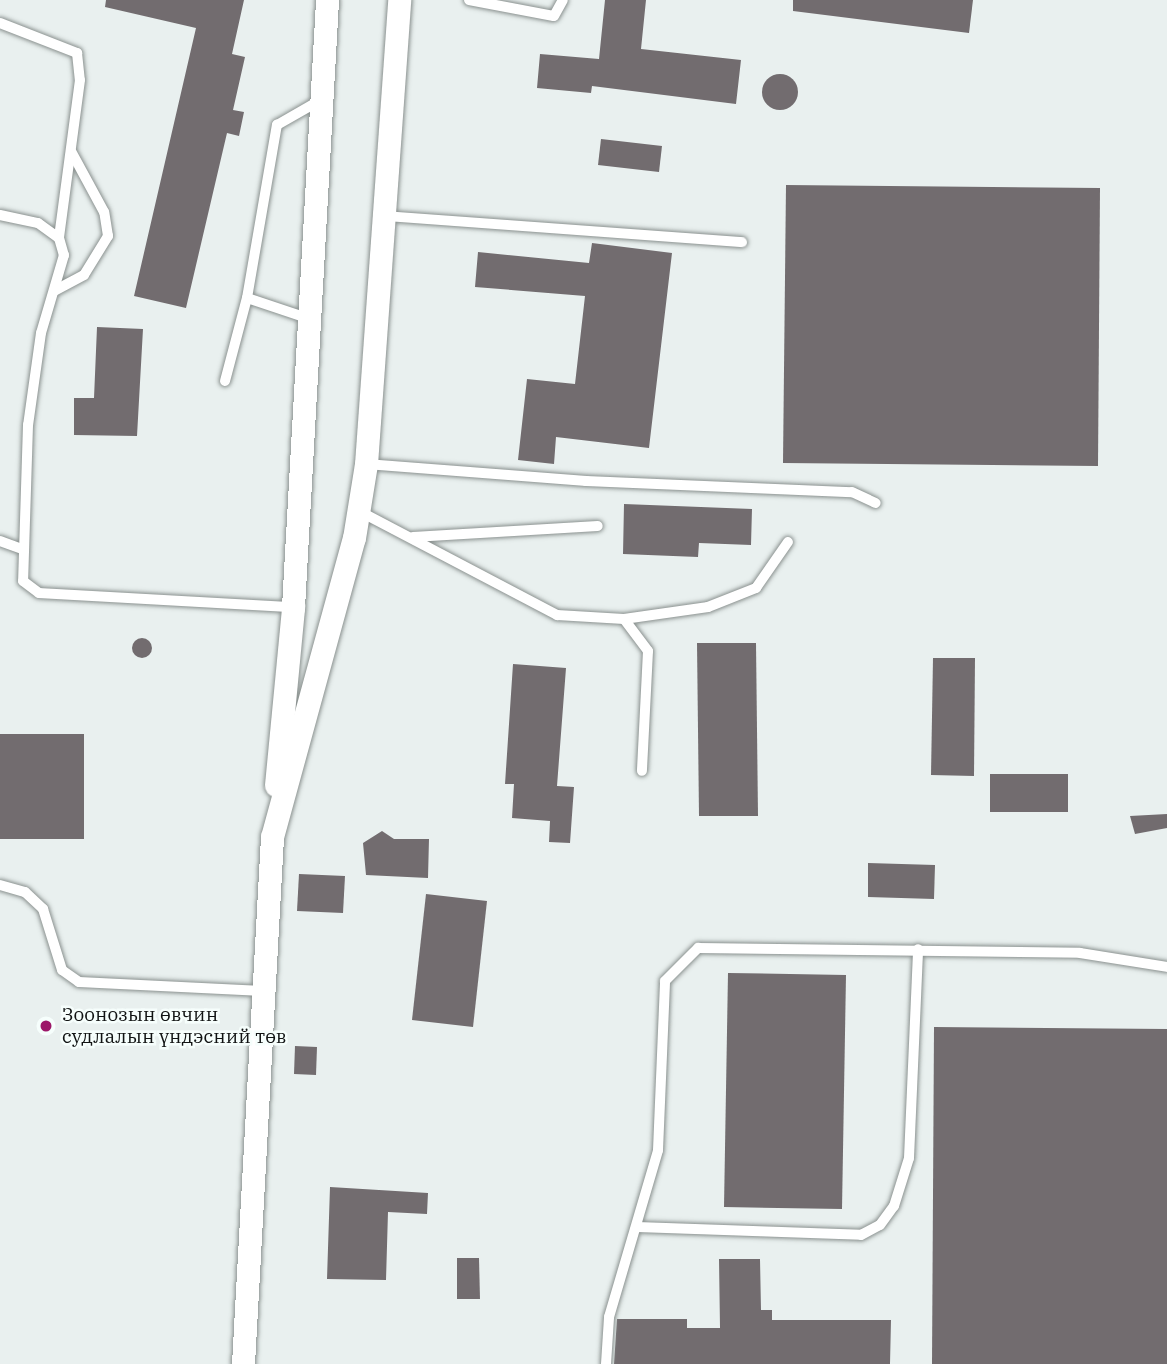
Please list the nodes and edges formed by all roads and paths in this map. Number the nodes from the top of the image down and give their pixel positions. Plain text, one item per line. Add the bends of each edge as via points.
1 (327, 0) edge
2 (399, 0) edge
3 (469, 0) edge
4 (563, 0) edge
5 (0, 23) edge
6 (319, 101) junction
7 (71, 151) junction
8 (0, 215) edge
9 (385, 216) junction
10 (59, 237) junction
11 (742, 242) dead end
12 (54, 291) junction
13 (247, 298) junction
14 (307, 318) junction
15 (225, 380) dead end
16 (366, 464) junction
17 (876, 503) dead end
18 (359, 511) junction
19 (598, 526) dead end
20 (410, 537) junction
21 (0, 541) edge
22 (788, 542) dead end
23 (22, 549) junction
24 (293, 607) junction
25 (624, 619) junction
26 (642, 771) dead end
27 (272, 837) junction
28 (0, 885) edge
29 (918, 949) junction
30 (1167, 967) edge
31 (263, 990) junction
32 (637, 1227) junction
33 (243, 1364) edge
34 (606, 1364) edge

1 - 6 street
2 - 9 street
3 - 4 lane via 554,16
5 - 7 lane via 77,52 80,80
6 - 13 lane via 277,125
6 - 14 street
7 - 10 lane
7 - 12 lane via 104,212 108,236 84,275
8 - 10 lane via 38,223
9 - 11 lane
9 - 16 street
10 - 12 lane via 64,255
12 - 23 lane via 28,425
13 - 14 lane
13 - 15 lane
14 - 24 street
16 - 17 lane via 586,481 852,492
16 - 18 street
18 - 20 lane
18 - 27 street
19 - 20 lane
20 - 25 lane via 557,615
21 - 23 lane
22 - 25 lane via 756,588 708,607
23 - 24 lane via 23,581 39,593
24 - 27 street
25 - 26 lane via 648,651
27 - 31 street
28 - 31 lane via 25,892 43,909 62,971 79,982
29 - 30 lane via 1080,953
29 - 32 lane via 732,944 698,948 676,965 665,981 659,1040 663,1095 658,1150
29 - 32 lane via 909,1158 894,1206 880,1225 861,1235
31 - 33 street
32 - 34 lane via 609,1317

